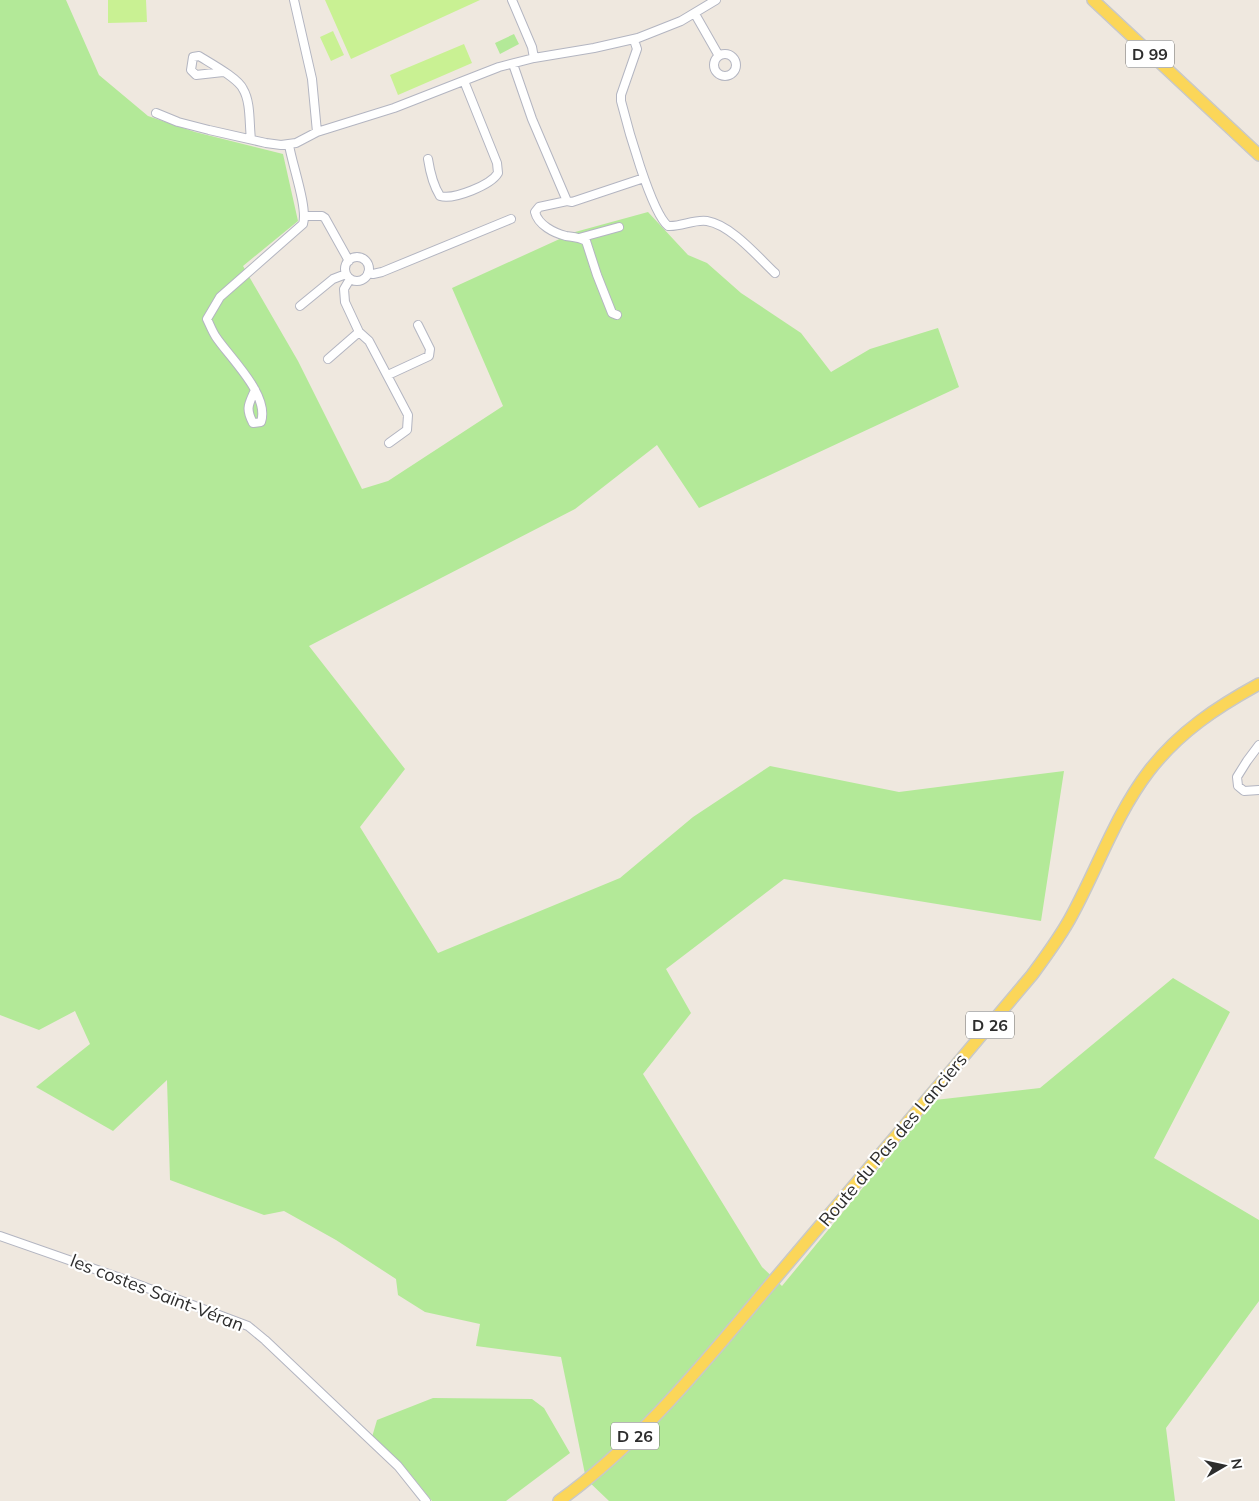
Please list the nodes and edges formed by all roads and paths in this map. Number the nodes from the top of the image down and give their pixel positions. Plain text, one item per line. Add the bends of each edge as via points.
1 (294, 0) edge
2 (512, 0) edge
3 (716, 0) edge
4 (1093, 0) edge
5 (695, 14) junction
6 (634, 40) junction
7 (719, 56) dead end
8 (534, 58) junction
9 (513, 64) junction
10 (223, 72) dead end
11 (464, 81) junction
12 (156, 113) dead end
13 (318, 132) junction
14 (251, 139) junction
15 (289, 145) junction
16 (1259, 155) edge
17 (428, 159) dead end
18 (644, 178) junction
19 (567, 201) junction
20 (304, 216) junction
21 (511, 219) dead end
22 (619, 227) dead end
23 (579, 238) junction
24 (349, 261) junction
25 (368, 273) junction
26 (775, 273) dead end
27 (348, 277) junction
28 (300, 306) dead end
29 (617, 315) dead end
30 (418, 325) dead end
31 (360, 332) junction
32 (328, 359) dead end
33 (388, 375) junction
34 (255, 390) dead end
35 (389, 443) dead end
36 (1259, 684) edge
37 (1259, 745) edge
38 (1259, 790) edge
39 (0, 1236) edge
40 (426, 1501) edge
41 (558, 1501) edge

1 - 13 street via 312,79
2 - 8 street
3 - 5 street
4 - 16 main road, D 99
5 - 6 street
5 - 7 street
6 - 8 street
6 - 18 street via 636,49 621,100
8 - 9 street
9 - 11 street
9 - 19 street
10 - 14 street via 244,91
11 - 13 street
11 - 17 street via 497,163 498,173 492,181 445,198 438,192
12 - 14 street via 178,122
13 - 15 street
14 - 15 street
15 - 20 street
18 - 19 street
18 - 26 street via 659,215 668,226 706,221 725,227
19 - 23 street via 538,207 536,215 544,226 553,231
20 - 24 street via 325,218
20 - 34 street via 303,224 220,296 208,319 215,336
21 - 25 street via 382,272
22 - 23 street
23 - 29 street via 588,244 612,313
24 - 25 street via 356,257 364,259
24 - 27 street via 345,267
25 - 27 street via 362,280
27 - 28 street via 333,279
27 - 31 street via 344,295
30 - 33 street via 430,349 429,356
31 - 32 street
31 - 33 street via 369,341
33 - 35 street via 408,420 407,430
36 - 41 main road, Route du Pas des Lanciers / D 26 via 1202,719 1150,770 1120,818 1072,915 1032,975 704,1363 623,1448
37 - 38 street via 1237,777 1238,786 1244,791
39 - 40 street, les costes Saint-Véran via 248,1326 398,1466

